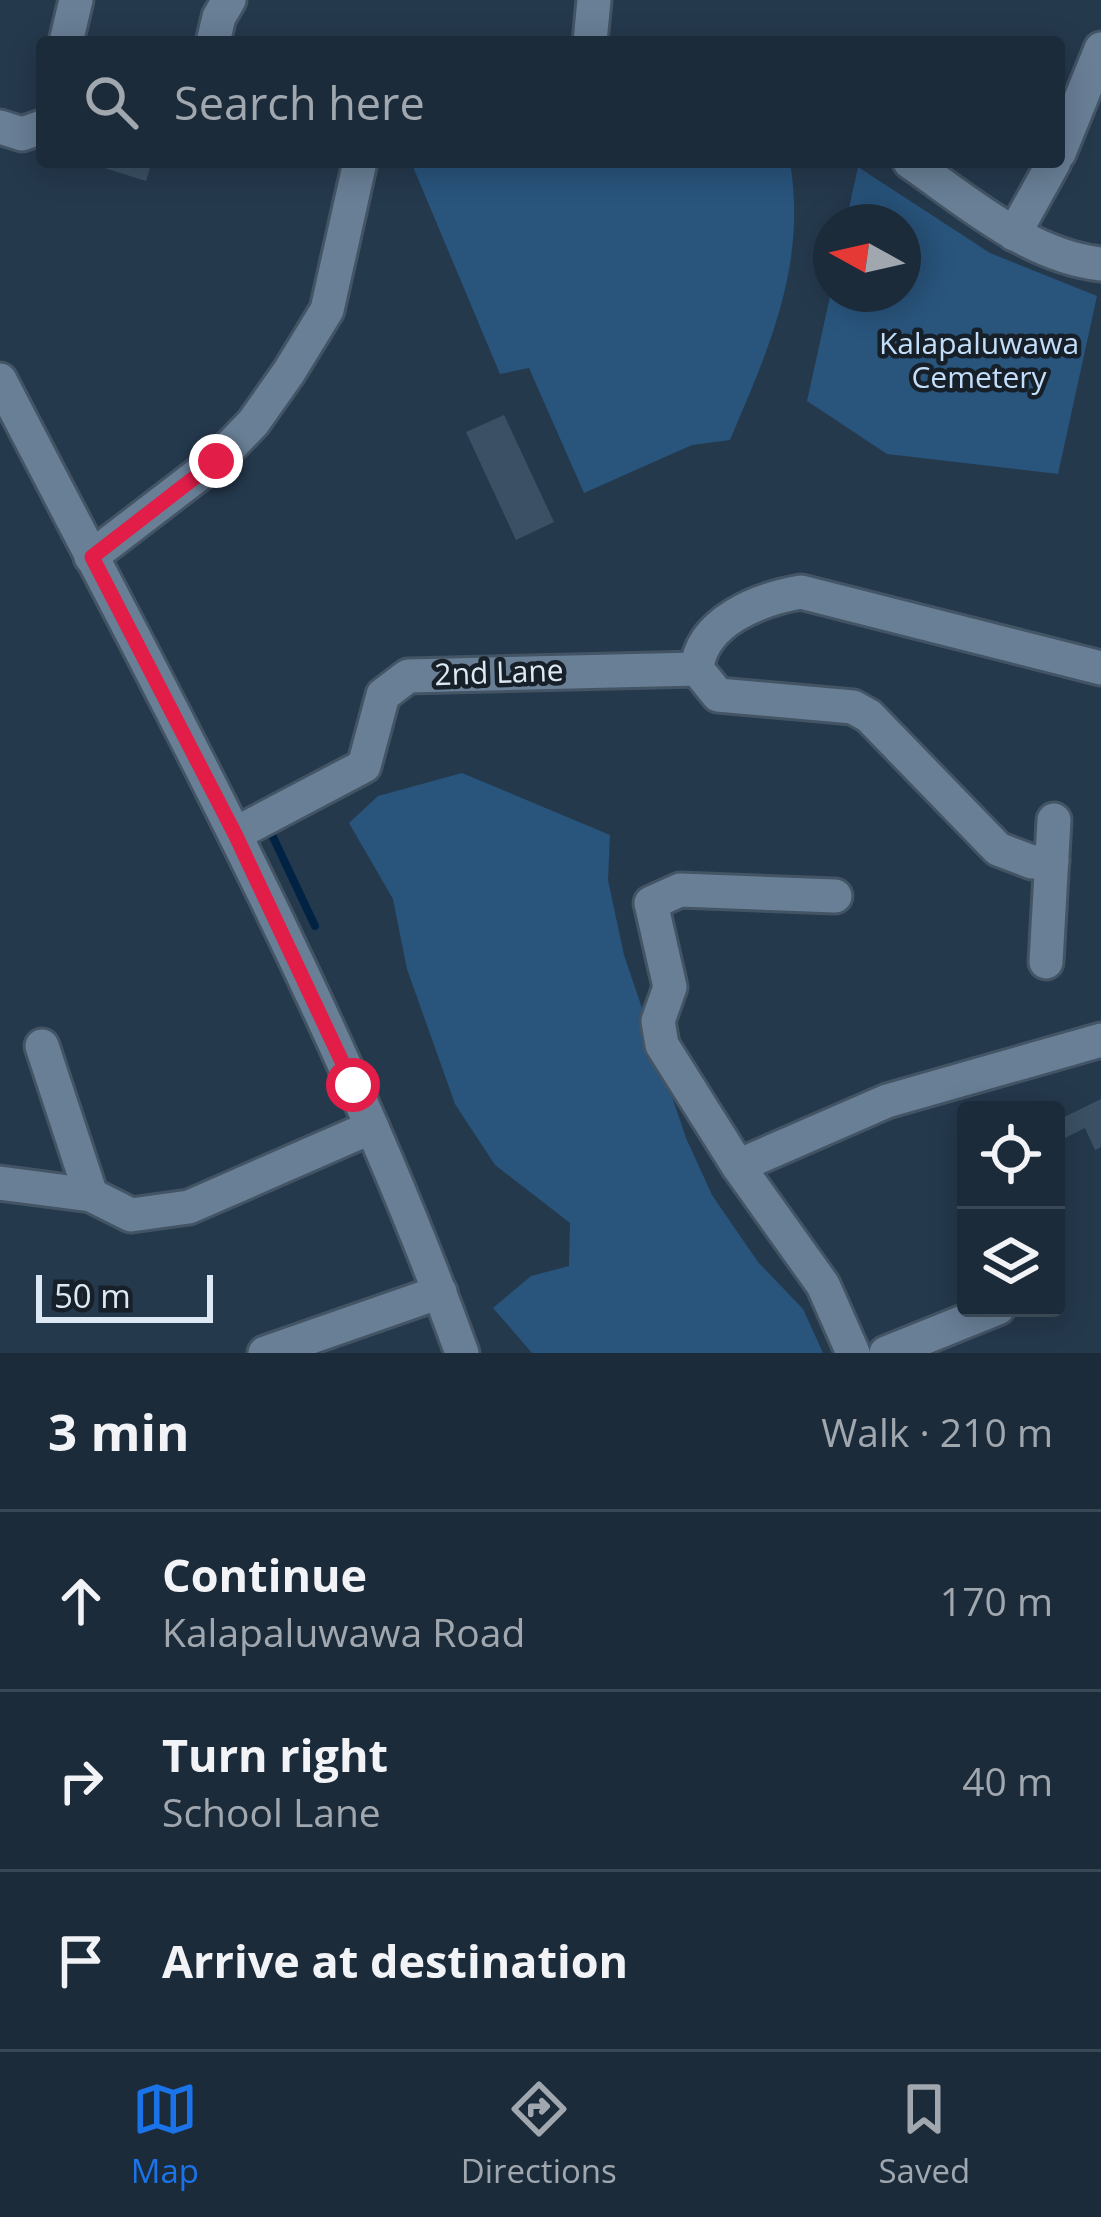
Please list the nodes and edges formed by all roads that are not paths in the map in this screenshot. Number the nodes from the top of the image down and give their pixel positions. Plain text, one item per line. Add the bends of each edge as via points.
1 (76, 0) edge
2 (230, 0) edge
3 (594, 0) edge
4 (67, 36) edge
5 (214, 36) edge
6 (591, 36) edge
7 (1101, 49) edge
8 (0, 127) edge
9 (36, 129) edge
10 (1065, 138) edge
11 (359, 168) edge
12 (919, 168) edge
13 (1051, 168) edge
14 (1014, 234) junction
15 (1101, 264) edge
16 (0, 380) edge
17 (92, 557) junction
18 (1101, 668) edge
19 (697, 669) junction
20 (1054, 820) dead end
21 (235, 834) junction
22 (1052, 861) junction
23 (835, 896) dead end
24 (1046, 962) dead end
25 (1101, 1040) edge
26 (42, 1046) dead end
27 (373, 1126) junction
28 (737, 1166) junction
29 (0, 1183) edge
30 (91, 1195) junction
31 (440, 1292) junction
32 (976, 1317) edge
33 (265, 1353) edge
34 (462, 1353) edge
35 (854, 1353) edge
36 (886, 1353) edge

1 - 4 street
2 - 5 street
3 - 6 street
7 - 10 street
8 - 9 street
11 - 17 street via 327,310 289,372 216,461
12 - 14 street
13 - 14 street
14 - 15 street
16 - 17 street
17 - 21 street
18 - 19 street via 801,592 766,598 725,622 698,653
19 - 21 street, 2nd Lane via 408,676 383,695 364,766
19 - 22 street via 718,695 853,707 998,849
20 - 22 street
21 - 27 street
22 - 24 street
23 - 28 street via 680,890 651,903 670,987 658,1021 662,1046
25 - 28 street via 887,1101
26 - 30 street
27 - 30 street via 190,1207 130,1215
27 - 31 street
28 - 35 street via 823,1285
29 - 30 street
31 - 33 street
31 - 34 street
32 - 36 street

